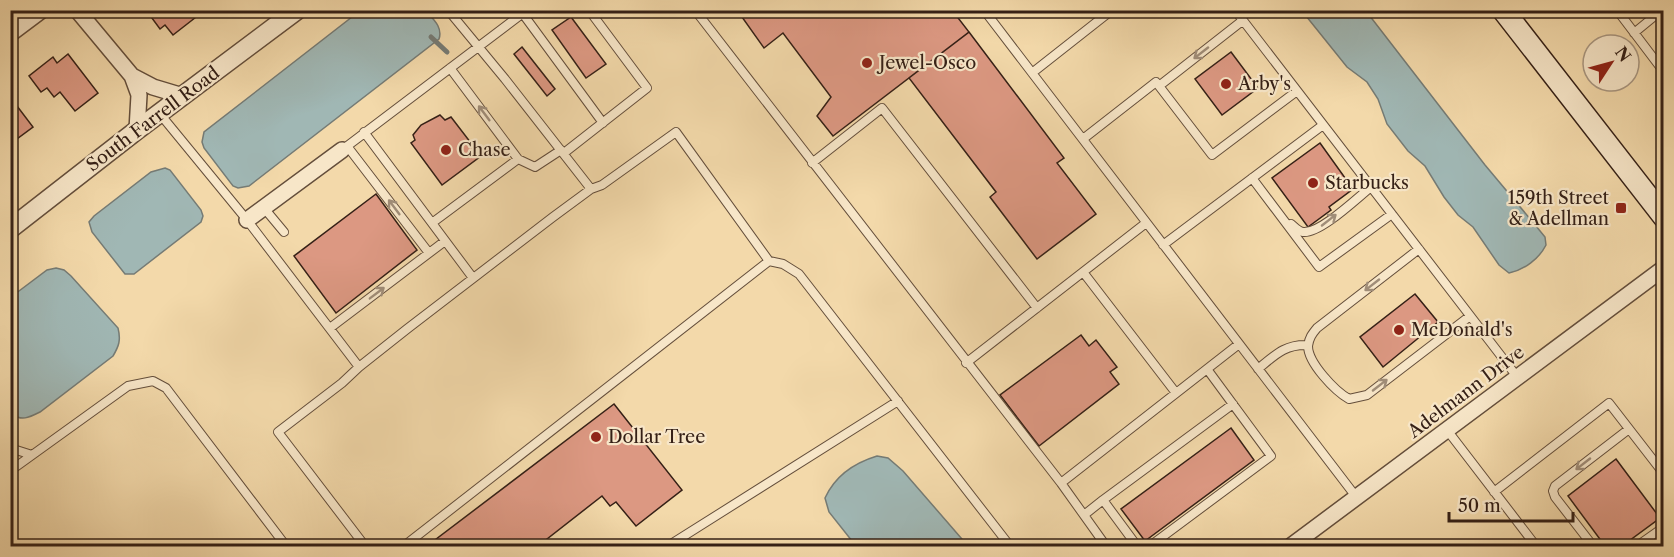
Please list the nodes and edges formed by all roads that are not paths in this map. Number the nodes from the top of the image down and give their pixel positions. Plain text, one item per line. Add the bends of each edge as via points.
1 (42, 10) edge
2 (77, 10) edge
3 (297, 10) edge
4 (448, 10) edge
5 (589, 10) edge
6 (695, 10) edge
7 (984, 10) edge
8 (1112, 10) edge
9 (1234, 10) edge
10 (1503, 10) edge
11 (1617, 10) edge
12 (1662, 10) edge
13 (525, 12) edge
14 (1242, 21) junction
15 (1634, 33) joint
16 (10, 34) edge
17 (1641, 42) edge
18 (478, 46) junction
19 (450, 68) junction
20 (1664, 72) edge
21 (1032, 74) junction
22 (132, 76) junction
23 (1159, 86) junction
24 (1296, 91) junction
25 (183, 96) junction
26 (159, 113) junction
27 (603, 123) junction
28 (1323, 125) junction
29 (137, 130) junction
30 (364, 132) junction
31 (1083, 140) junction
32 (344, 148) junction
33 (562, 152) junction
34 (518, 159) junction
35 (812, 163) junction
36 (1252, 178) junction
37 (1371, 187) junction
38 (591, 189) junction
39 (264, 207) junction
40 (1392, 214) junction
41 (1664, 217) edge
42 (1283, 218) junction
43 (247, 220) junction
44 (432, 223) junction
45 (1146, 223) junction
46 (10, 229) edge
47 (284, 232) dead end
48 (445, 241) junction
49 (1163, 245) junction
50 (1419, 249) junction
51 (429, 253) junction
52 (769, 261) junction
53 (1664, 268) edge
54 (1083, 272) junction
55 (473, 278) junction
56 (1037, 308) junction
57 (1470, 316) junction
58 (330, 328) junction
59 (1239, 344) junction
60 (1308, 345) junction
61 (966, 363) junction
62 (359, 367) junction
63 (1207, 369) junction
64 (1258, 369) junction
65 (1518, 378) junction
66 (1176, 393) junction
67 (897, 401) junction
68 (1233, 404) junction
69 (1629, 429) junction
70 (1448, 430) junction
71 (10, 448) edge
72 (32, 455) junction
73 (10, 471) edge
74 (1664, 474) edge
75 (1061, 483) junction
76 (1494, 492) junction
77 (1357, 498) junction
78 (1103, 500) junction
79 (1084, 515) junction
80 (1664, 526) edge
81 (286, 546) edge
82 (365, 546) edge
83 (404, 546) edge
84 (668, 546) edge
85 (1010, 546) edge
86 (1106, 546) edge
87 (1137, 546) edge
88 (1150, 546) edge
89 (1292, 546) edge
90 (1536, 546) edge
91 (1593, 546) edge
92 (1637, 546) edge

1 - 16 street
2 - 22 street
3 - 25 street, South Farrell Road
4 - 18 lane
5 - 27 lane via 647,88
6 - 35 lane
7 - 21 lane
8 - 21 lane
9 - 14 lane
10 - 41 main road
11 - 15 lane
12 - 15 lane
13 - 18 lane
13 - 27 lane
14 -> 23 lane
14 - 24 lane
17 - 20 lane
18 - 19 lane
18 - 33 lane
19 - 30 lane
34 -> 19 lane
21 - 31 lane
22 - 25 street
22 - 29 street via 139,95
23 - 24 lane via 1212,155
23 - 31 lane via 1156,82
24 - 28 lane
25 - 26 street, South Farrell Road
26 - 29 street, South Farrell Road
26 - 43 lane
27 - 33 lane
28 - 36 lane
28 - 37 lane
29 - 46 street, South Farrell Road
30 - 32 lane
30 - 44 lane
31 - 45 lane
32 - 39 street
51 -> 32 lane
33 - 34 lane via 535,167
33 - 38 lane
34 - 44 lane
35 - 56 lane via 882,108
35 - 61 lane
36 - 42 lane
36 - 49 lane
37 - 40 lane
42 -> 37 lane via 1300,232 1307,232 1321,227
38 - 52 lane via 676,132
38 - 55 lane
39 - 43 street
39 - 47 lane
40 - 42 lane via 1319,267
40 - 50 lane
43 - 58 lane
44 - 48 lane
45 - 49 lane
45 - 54 lane
48 - 51 lane
48 - 55 lane
49 - 59 lane
50 - 57 lane
50 -> 60 lane via 1317,328
58 -> 51 lane
52 - 67 lane via 799,274
52 - 83 lane
53 - 65 street, Adelmann Drive
54 - 56 lane
54 - 66 lane
55 - 62 lane
56 - 61 lane
60 -> 57 lane via 1309,354 1333,387 1349,399 1358,398
57 - 65 lane
58 - 62 lane
59 - 63 lane
59 - 64 lane
60 - 64 lane via 1285,348
61 - 75 lane
62 - 82 lane via 278,432
63 - 66 lane
63 - 68 lane
64 - 77 lane
65 - 70 street, Adelmann Drive
66 - 75 lane
67 - 84 lane
67 - 85 lane
68 - 78 lane
68 - 88 lane via 1271,456
69 - 74 lane
69 - 76 lane via 1609,403
69 -> 91 lane via 1553,491
70 - 76 lane
70 - 77 street, Adelmann Drive
71 - 72 lane
72 - 73 lane
72 - 81 lane via 128,386 153,381 166,387
75 - 79 lane
76 - 90 lane
77 - 89 street, Adelmann Drive
78 - 79 lane
78 - 87 lane
79 - 86 lane
80 - 92 lane

